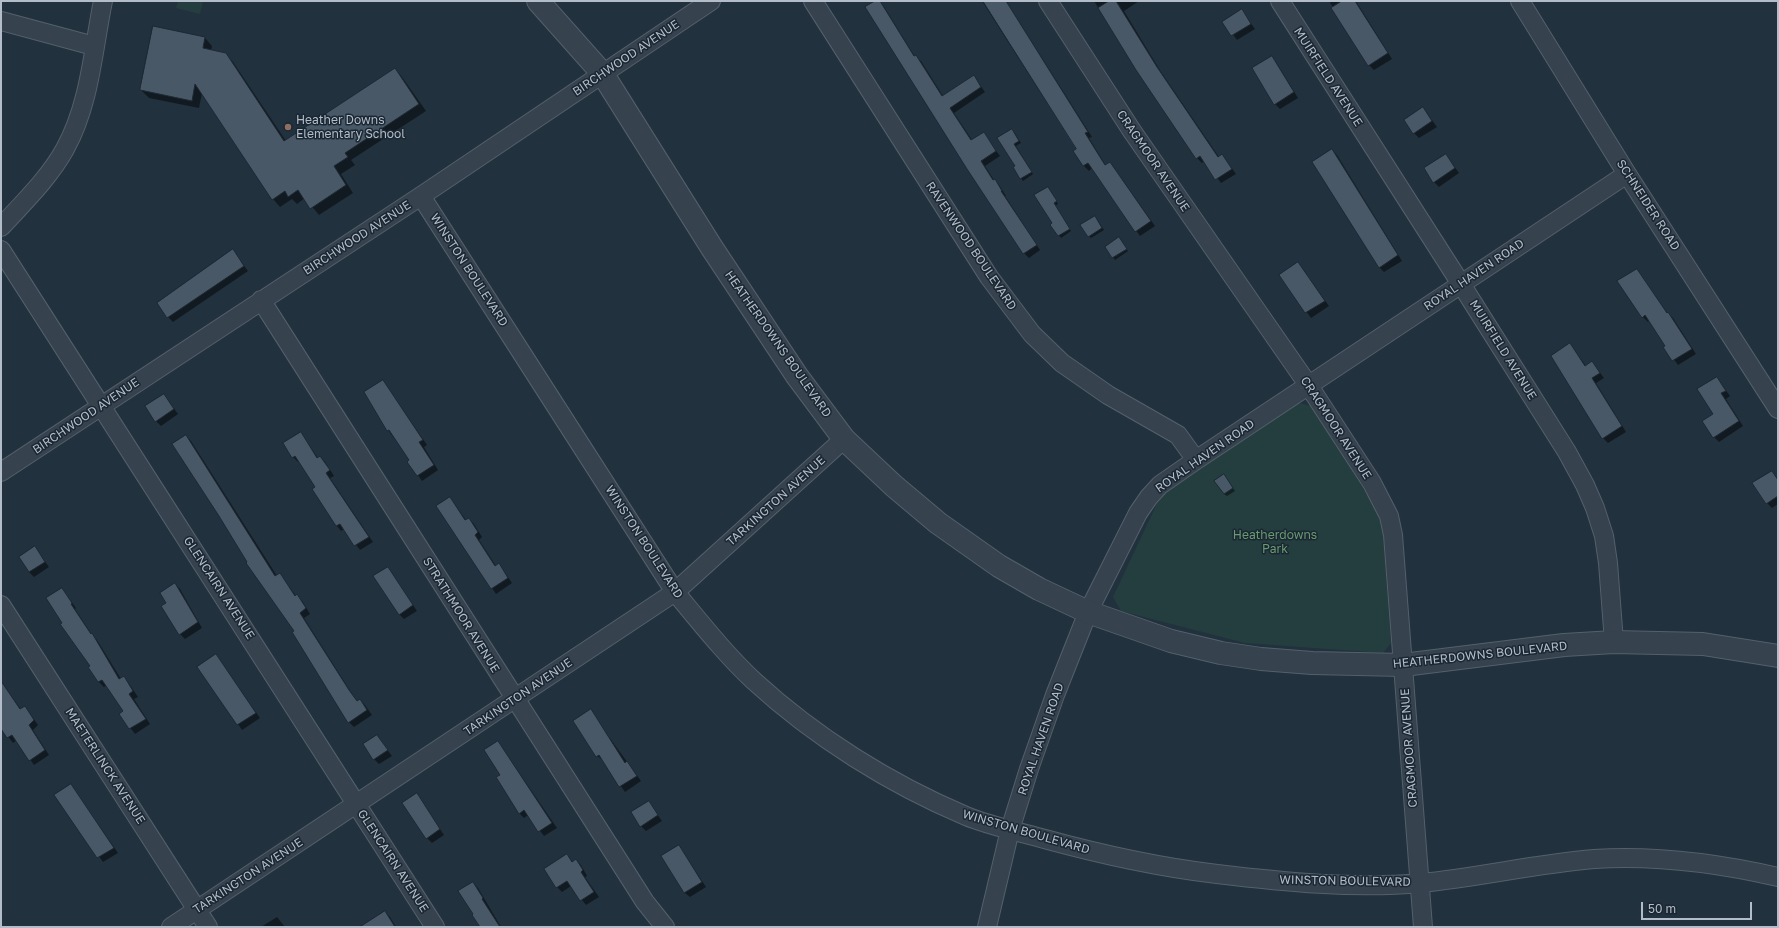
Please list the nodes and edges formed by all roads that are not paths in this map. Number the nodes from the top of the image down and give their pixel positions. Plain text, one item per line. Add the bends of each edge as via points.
1 (103, 1) edge
2 (538, 1) edge
3 (711, 1) edge
4 (813, 1) edge
5 (1048, 1) edge
6 (1280, 1) edge
7 (1520, 1) edge
8 (1, 21) edge
9 (94, 46) junction
10 (602, 73) junction
11 (1627, 174) junction
12 (421, 196) junction
13 (1, 228) edge
14 (1, 250) edge
15 (1461, 284) junction
16 (261, 300) junction
17 (1310, 386) junction
18 (102, 405) junction
19 (1778, 408) edge
20 (844, 440) junction
21 (1196, 460) junction
22 (1, 472) edge
23 (674, 592) junction
24 (1, 604) edge
25 (1088, 612) junction
26 (1614, 642) junction
27 (1778, 656) edge
28 (1403, 665) junction
29 (515, 699) junction
30 (357, 804) junction
31 (1010, 830) junction
32 (1778, 877) edge
33 (1420, 883) junction
34 (197, 910) junction
35 (171, 927) edge
36 (208, 927) edge
37 (435, 927) edge
38 (665, 927) edge
39 (987, 927) edge
40 (1423, 927) edge

1 - 9 street
2 - 10 street, HEATHERDOWNS BOULEVARD
3 - 10 street, BIRCHWOOD AVENUE
4 - 21 street, RAVENWOOD BOULEVARD via 989,277 1032,334 1062,363 1108,395 1178,435
5 - 17 street, CRAGMOOR AVENUE via 1132,131
6 - 15 street, MUIRFIELD AVENUE
7 - 11 street, SCHNEIDER ROAD
8 - 9 street
9 - 13 street via 88,87 65,149 52,169
10 - 12 street, BIRCHWOOD AVENUE
10 - 20 street, HEATHERDOWNS BOULEVARD via 796,376
11 - 15 street, ROYAL HAVEN ROAD
11 - 19 street, SCHNEIDER ROAD
12 - 16 street, BIRCHWOOD AVENUE
12 - 23 street, WINSTON BOULEVARD
14 - 18 street, GLENCAIRN AVENUE
15 - 17 street, ROYAL HAVEN ROAD
15 - 26 street, MUIRFIELD AVENUE via 1567,452 1595,508 1604,536 1608,563
16 - 18 street, BIRCHWOOD AVENUE
16 - 29 street, STRATHMOOR AVENUE
17 - 21 street, ROYAL HAVEN ROAD
17 - 28 street, CRAGMOOR AVENUE via 1372,483 1389,516 1393,535
18 - 22 street, BIRCHWOOD AVENUE
18 - 30 street, GLENCAIRN AVENUE
20 - 23 street, TARKINGTON AVENUE
20 - 25 street, HEATHERDOWNS BOULEVARD via 950,532 999,566 1039,589
21 - 25 street, ROYAL HAVEN ROAD via 1160,485 1149,497 1138,513
23 - 29 street, TARKINGTON AVENUE
23 - 31 street, WINSTON BOULEVARD via 751,679 794,715 850,755 933,801 969,817
24 - 34 street, MAETERLINCK AVENUE
25 - 28 street, HEATHERDOWNS BOULEVARD via 1170,641 1221,653 1312,663
25 - 31 street, ROYAL HAVEN ROAD via 1055,695
26 - 27 street, HEATHERDOWNS BOULEVARD via 1703,644
26 - 28 street, HEATHERDOWNS BOULEVARD
28 - 33 street, CRAGMOOR AVENUE
29 - 30 street, TARKINGTON AVENUE
29 - 38 street, STRATHMOOR AVENUE via 646,902
30 - 34 street, TARKINGTON AVENUE
30 - 37 street, GLENCAIRN AVENUE
31 - 33 street, WINSTON BOULEVARD via 1108,856 1184,870 1322,883
31 - 39 street, ROYAL HAVEN ROAD
32 - 33 street, WINSTON BOULEVARD via 1735,867 1657,857 1593,859
33 - 40 street, CRAGMOOR AVENUE
34 - 35 street, TARKINGTON AVENUE
34 - 36 street, MAETERLINCK AVENUE

